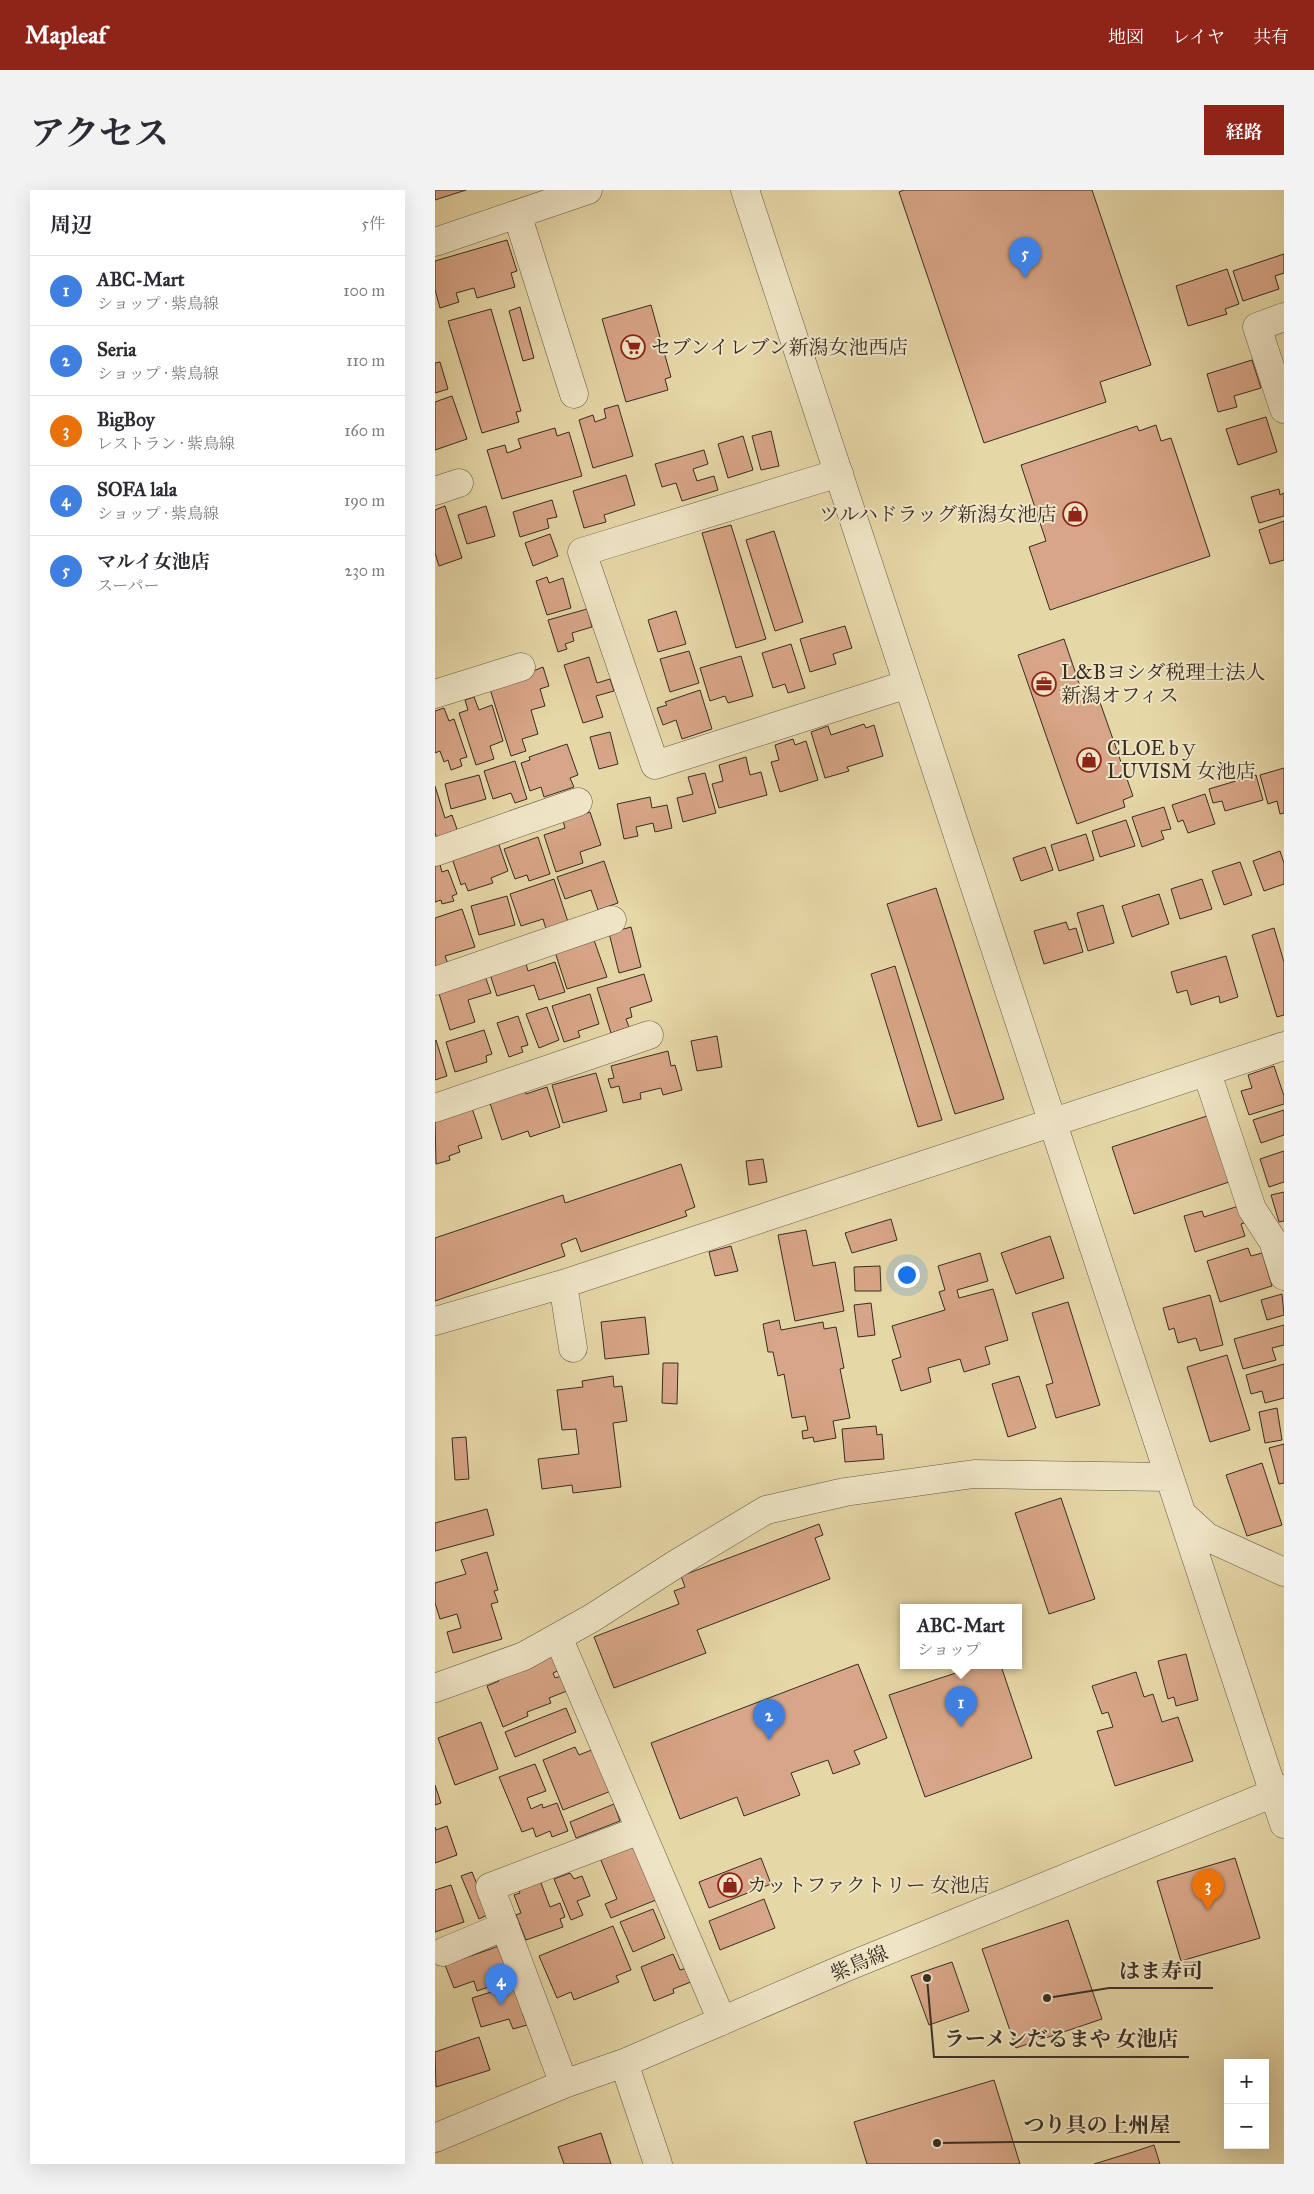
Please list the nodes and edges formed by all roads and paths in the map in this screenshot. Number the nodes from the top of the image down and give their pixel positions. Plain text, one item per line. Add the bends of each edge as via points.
1 (588, 190) edge
2 (745, 190) edge
3 (517, 214) junction
4 (435, 242) edge
5 (1284, 317) edge
6 (574, 394) dead end
7 (1284, 409) edge
8 (839, 473) junction
9 (521, 667) dead end
10 (908, 684) junction
11 (435, 694) edge
12 (578, 802) dead end
13 (435, 852) edge
14 (612, 920) dead end
15 (435, 981) edge
16 (649, 1035) dead end
17 (1284, 1046) edge
18 (1207, 1073) junction
19 (435, 1108) edge
20 (1053, 1123) junction
21 (1284, 1276) edge
22 (563, 1284) junction
23 (435, 1321) edge
24 (573, 1348) dead end
25 (1169, 1477) junction
26 (1181, 1513) junction
27 (1284, 1572) edge
28 (558, 1637) junction
29 (437, 1680) edge
30 (1279, 1791) edge
31 (1284, 1824) edge
32 (640, 1830) junction
33 (505, 1926) junction
34 (443, 1952) dead end
35 (722, 2021) junction
36 (624, 2064) junction
37 (564, 2084) junction
38 (435, 2138) edge
39 (658, 2164) edge

1 - 3 street
2 - 8 street
3 - 4 street
3 - 6 street
5 - 7 street via 1257,327
8 - 10 street
8 - 10 street via 582,552 655,765
9 - 11 street
10 - 20 street
12 - 13 street
14 - 15 street
16 - 19 street
17 - 18 street
18 - 20 street
18 - 21 street via 1252,1209 1273,1241
20 - 22 street
20 - 25 street
22 - 23 street
22 - 24 street
25 - 26 street
25 - 28 street via 974,1474 845,1492 766,1510
26 - 27 street via 1207,1537
26 - 30 street
28 - 29 street via 524,1656
28 - 32 street
30 - 31 street
30 - 35 street, 紫鳥線
32 - 33 street via 490,1887
32 - 35 street
33 - 34 street
33 - 37 street
35 - 36 street, 紫鳥線
36 - 37 street, 紫鳥線
36 - 39 street
37 - 38 street, 紫鳥線

